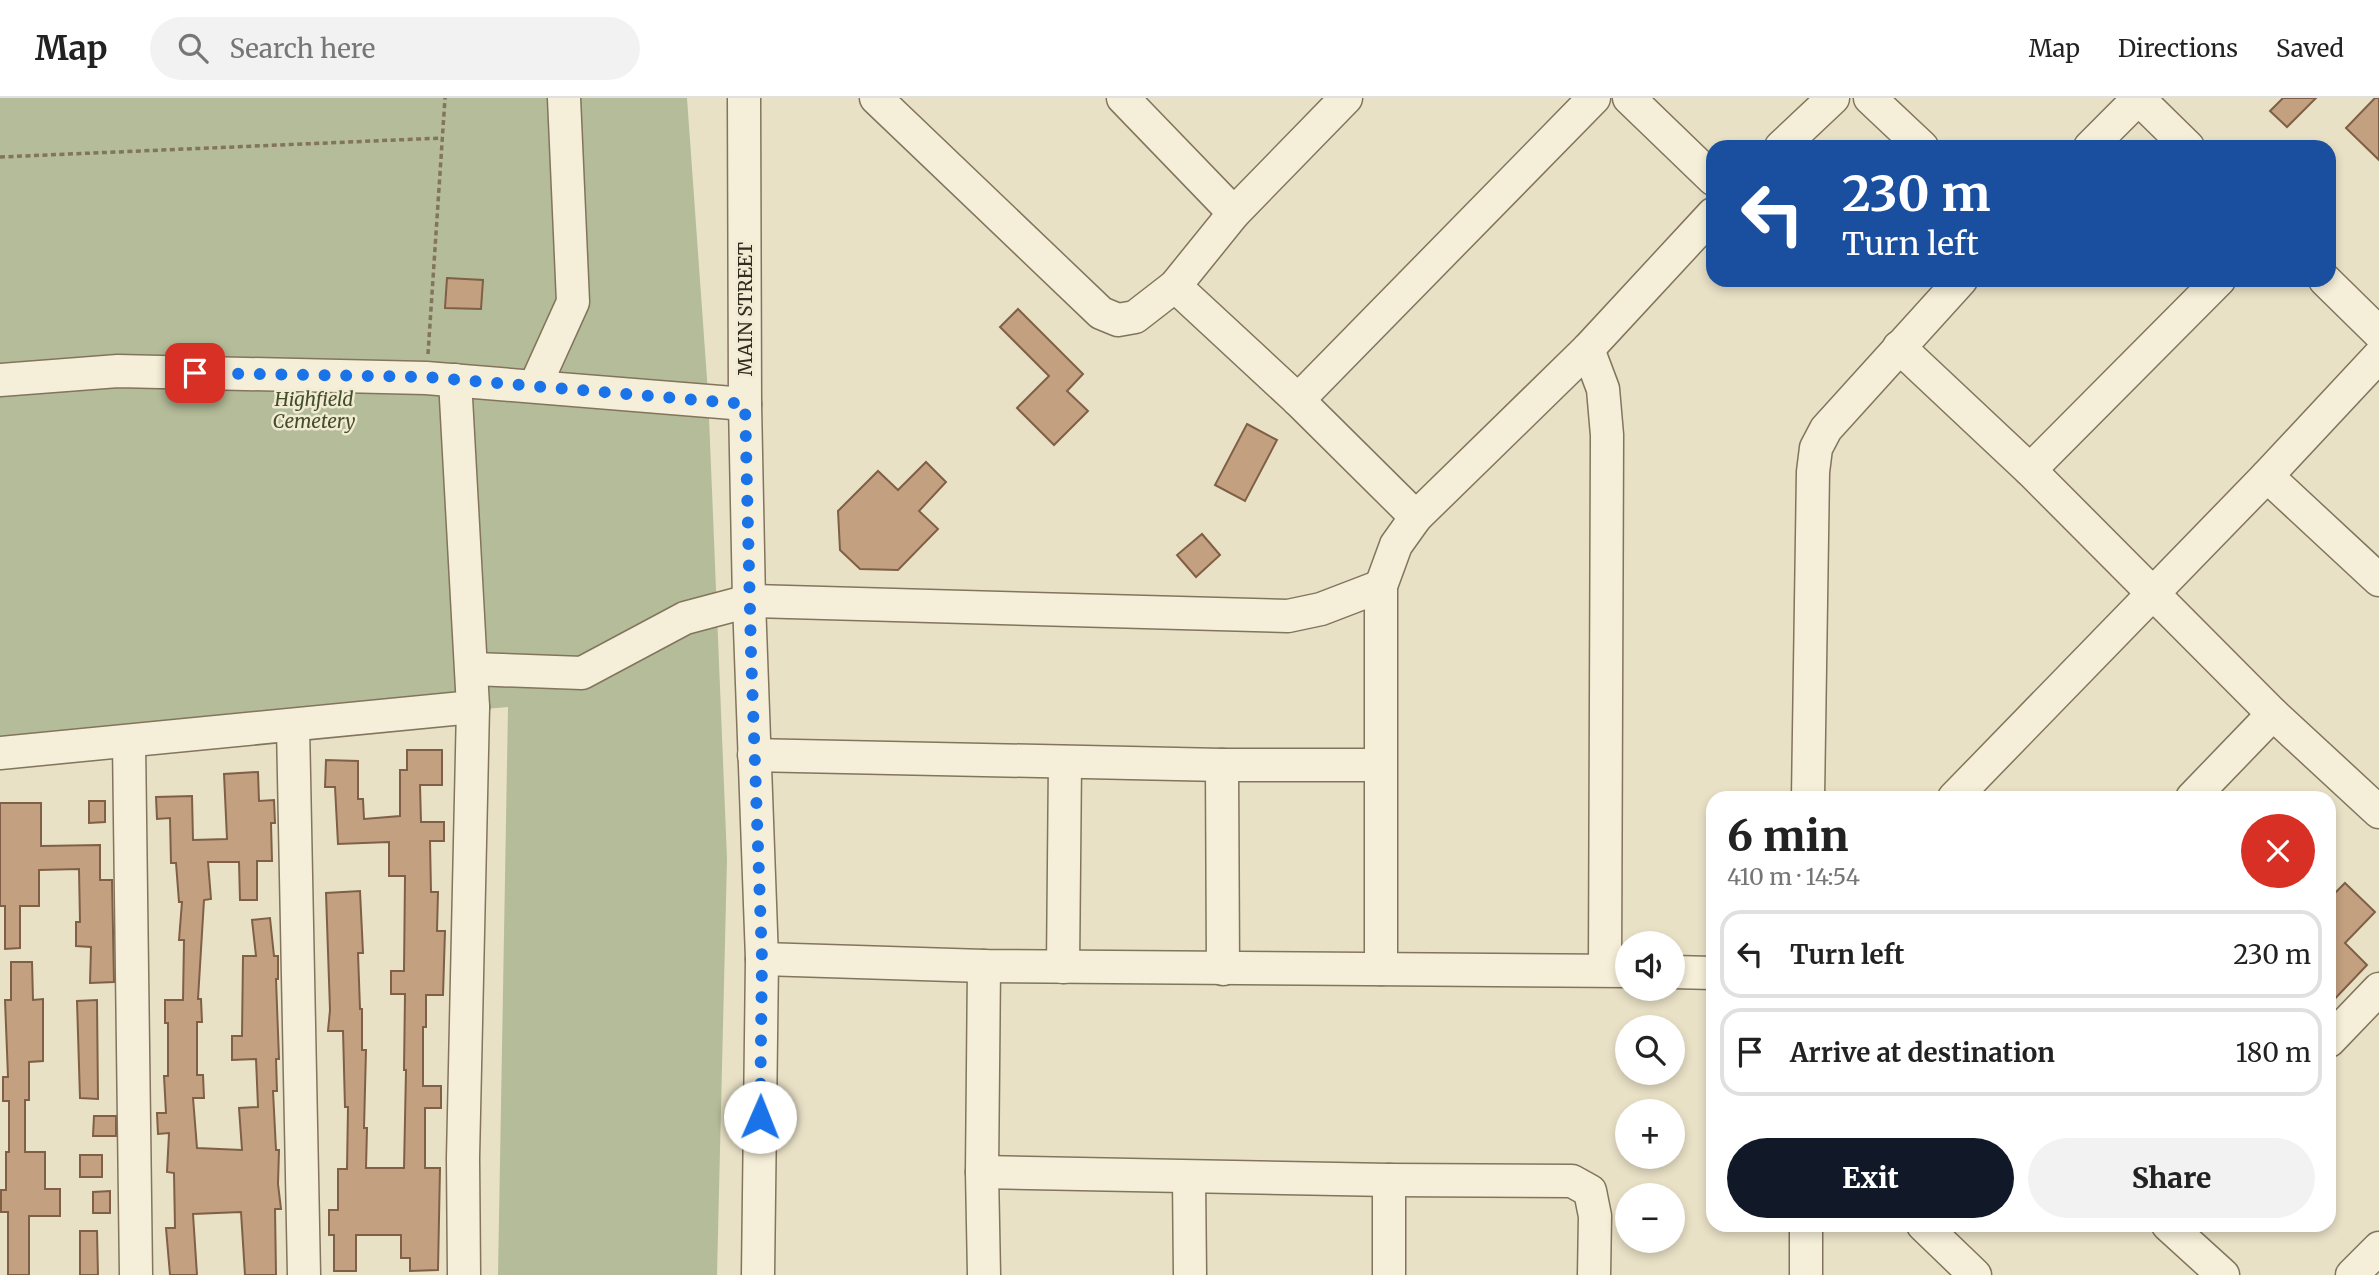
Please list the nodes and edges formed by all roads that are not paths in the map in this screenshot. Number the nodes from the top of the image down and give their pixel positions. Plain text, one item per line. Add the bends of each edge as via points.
1 (564, 98) edge
2 (744, 98) edge
3 (876, 98) edge
4 (1123, 98) edge
5 (1346, 98) edge
6 (1594, 98) edge
7 (1629, 98) edge
8 (1833, 98) edge
9 (2138, 98) edge
10 (1873, 99) edge
11 (1788, 140) edge
12 (1915, 140) edge
13 (2097, 140) edge
14 (2181, 140) edge
15 (1706, 172) edge
16 (1234, 213) junction
17 (1706, 222) edge
18 (1175, 286) junction
19 (1954, 287) edge
20 (2212, 287) edge
21 (2332, 287) edge
22 (2379, 333) edge
23 (1899, 346) junction
24 (1588, 349) junction
25 (2379, 356) edge
26 (440, 379) junction
27 (0, 380) edge
28 (535, 386) junction
29 (1298, 400) junction
30 (745, 404) junction
31 (2030, 470) junction
32 (2267, 476) junction
33 (1416, 517) junction
34 (2379, 580) edge
35 (1381, 586) junction
36 (2153, 591) junction
37 (749, 601) junction
38 (472, 669) junction
39 (473, 707) junction
40 (2273, 714) junction
41 (293, 726) junction
42 (129, 742) junction
43 (0, 753) edge
44 (754, 755) junction
45 (1065, 762) junction
46 (1222, 765) junction
47 (1380, 765) junction
48 (1808, 791) edge
49 (1964, 791) edge
50 (2199, 791) edge
51 (2379, 812) edge
52 (1615, 931) edge
53 (762, 959) junction
54 (984, 966) junction
55 (1063, 967) junction
56 (1381, 968) junction
57 (1223, 969) junction
58 (1615, 970) edge
59 (1685, 972) edge
60 (1706, 973) edge
61 (2379, 989) edge
62 (2336, 1034) edge
63 (982, 1172) junction
64 (1189, 1177) junction
65 (1389, 1180) junction
66 (1806, 1232) edge
67 (1930, 1232) edge
68 (2176, 1232) edge
69 (2379, 1248) edge
70 (136, 1275) edge
71 (304, 1275) edge
72 (464, 1275) edge
73 (758, 1275) edge
74 (985, 1275) edge
75 (1190, 1275) edge
76 (1389, 1275) edge
77 (1594, 1275) edge
78 (1806, 1275) edge
79 (1975, 1275) edge
80 (2223, 1275) edge
81 (2352, 1275) edge

1 - 28 street via 573,302
2 - 30 street, MAIN STREET
3 - 18 street via 1101,313 1118,320 1135,317
4 - 16 street
5 - 16 street
6 - 29 street
7 - 15 street
8 - 11 street
9 - 13 street
9 - 14 street
10 - 12 street
16 - 18 street
17 - 24 street
18 - 29 street
19 - 23 street
20 - 31 street
21 - 22 street
23 - 31 street
23 - 48 street via 1826,429 1815,448
24 - 33 street
24 - 52 street via 1603,389 1607,435
25 - 32 street
26 - 27 street via 118,371
26 - 28 street
26 - 38 street
28 - 30 street
29 - 33 street
30 - 37 street, MAIN STREET
31 - 36 street
32 - 34 street
32 - 36 street
33 - 35 street via 1396,545
35 - 37 street via 1288,616
35 - 47 street
36 - 40 street
36 - 49 street
37 - 38 street via 685,618 582,673
37 - 44 street, MAIN STREET
38 - 39 street
39 - 41 street
39 - 72 street
40 - 50 street
40 - 51 street
41 - 42 street
41 - 71 street
42 - 43 street
42 - 70 street
44 - 45 street
44 - 53 street, MAIN STREET
45 - 46 street
45 - 55 street
46 - 47 street
46 - 57 street
47 - 56 street
53 - 54 street
53 - 73 street, MAIN STREET
54 - 55 street
54 - 63 street
55 - 57 street
56 - 57 street
56 - 58 street
59 - 60 street
61 - 62 street
63 - 64 street
63 - 74 street
64 - 65 street
64 - 75 street
65 - 76 street
65 - 77 street via 1572,1181 1590,1191 1595,1216
66 - 78 street
67 - 79 street
68 - 80 street
69 - 81 street

